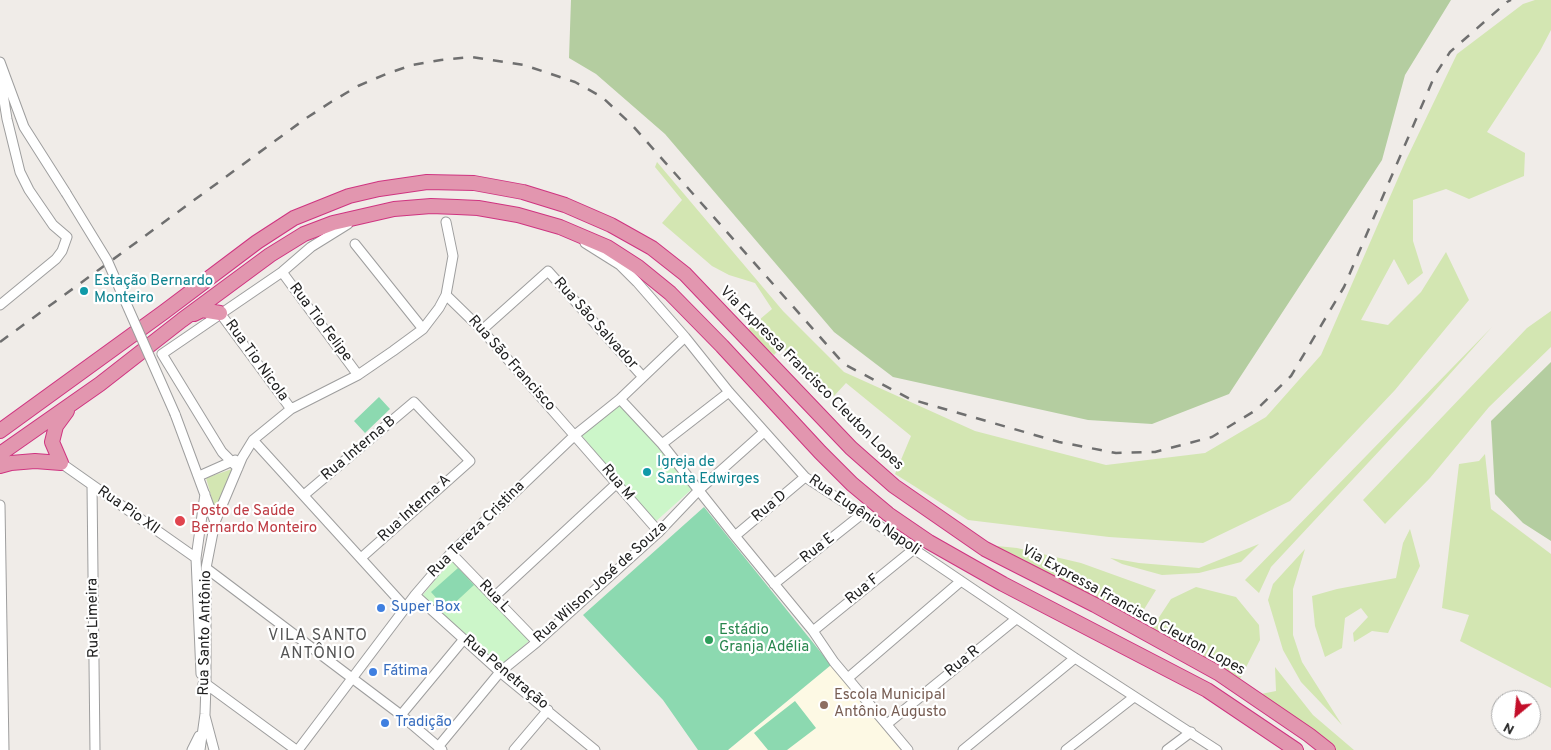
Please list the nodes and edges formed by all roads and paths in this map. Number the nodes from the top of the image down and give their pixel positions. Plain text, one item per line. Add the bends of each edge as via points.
1 (0, 62) edge
2 (0, 75) edge
3 (361, 216) junction
4 (446, 222) dead end
5 (560, 227) junction
6 (355, 244) dead end
7 (282, 272) junction
8 (446, 294) junction
9 (0, 305) edge
10 (220, 313) junction
11 (182, 320) junction
12 (423, 329) junction
13 (482, 330) junction
14 (685, 337) junction
15 (358, 374) junction
16 (643, 377) junction
17 (729, 392) junction
18 (77, 399) junction
19 (620, 399) junction
20 (291, 409) junction
21 (0, 431) edge
22 (764, 432) junction
23 (575, 435) junction
24 (253, 440) junction
25 (662, 444) junction
26 (0, 454) edge
27 (470, 461) joint
28 (61, 463) junction
29 (234, 465) junction
30 (0, 466) edge
31 (199, 476) junction
32 (804, 477) junction
33 (616, 484) junction
34 (92, 485) junction
35 (699, 490) junction
36 (205, 494) junction
37 (304, 495) junction
38 (0, 505) edge
39 (862, 514) junction
40 (215, 522) junction
41 (659, 532) junction
42 (734, 536) junction
43 (914, 549) junction
44 (451, 553) junction
45 (196, 558) junction
46 (361, 558) junction
47 (206, 568) junction
48 (961, 581) junction
49 (774, 584) junction
50 (416, 595) junction
51 (494, 597) junction
52 (406, 608) junction
53 (1016, 619) junction
54 (813, 631) junction
55 (464, 639) junction
56 (536, 642) junction
57 (1075, 658) junction
58 (500, 672) junction
59 (352, 678) junction
60 (848, 678) junction
61 (204, 684) junction
62 (1134, 697) junction
63 (548, 710) junction
64 (205, 714) junction
65 (401, 715) junction
66 (887, 724) junction
67 (202, 731) junction
68 (1190, 732) junction
69 (440, 748) edge
70 (302, 749) edge
71 (592, 749) edge
72 (4, 750) edge
73 (95, 750) edge
74 (192, 750) edge
75 (200, 750) edge
76 (214, 750) edge
77 (514, 750) edge
78 (908, 750) edge
79 (963, 750) edge
80 (1066, 750) edge
81 (1167, 750) edge
82 (1217, 750) edge
83 (1296, 750) edge
84 (1328, 750) edge

1 - 31 street, Rua Santo Antônio, bridge via 24,128 107,260
2 - 9 street via 20,172 53,225 67,238 56,259
3 - 5 highway via 431,206 457,206 518,215
3 - 7 street via 311,247
3 - 11 highway via 304,234
4 - 8 street via 453,256
5 - 14 street, Rua Eugênio Napoli via 620,265
5 - 83 highway via 606,247 670,293 820,452 888,514 929,542 1003,584 1207,690
6 - 12 street
7 - 10 street
7 - 15 street, Rua Tio Felipe
8 - 12 street
8 - 13 street, Rua São Francisco
10 - 11 highway via 202,310
10 - 20 street, Rua Tio Nicola
10 - 29 street via 162,354 222,452
11 - 18 highway
12 - 15 street
13 - 16 street, Rua São Salvador via 548,271
13 - 23 street, Rua São Francisco
14 - 16 street, Rua Tereza Cristina
14 - 17 street, Rua Eugênio Napoli
15 - 20 street
16 - 19 street, Rua Tereza Cristina
17 - 22 street, Rua Eugênio Napoli
17 - 25 street
18 - 26 highway
18 - 28 highway via 56,426 52,442
19 - 23 street, Rua Tereza Cristina
19 - 25 street
20 - 24 street
21 - 84 highway, Via Expressa Francisco Cleuton Lopes via 294,218 349,196 428,182 474,182 523,192 565,204 611,225 652,248 685,274 851,448 894,486 985,549 1218,673
22 - 32 street, Rua Eugênio Napoli
22 - 35 street, Rua Wilson José de Souza
23 - 33 street, Rua M
23 - 44 street, Rua Tereza Cristina
24 - 29 street
24 - 37 street
25 - 35 street
27 - 37 street, Rua Interna B via 414,402
27 - 46 street, Rua Interna A
28 - 30 highway via 35,461
28 - 34 street, Rua Pio XII
29 - 31 street
29 - 40 street
31 - 36 street, Rua Santo Antônio
32 - 39 street, Rua Eugênio Napoli
32 - 42 street, Rua D
33 - 41 street, Rua M
33 - 51 street
34 - 45 street, Rua Pio XII
34 - 73 street, Rua Limeira
35 - 41 street, Rua Wilson José de Souza
35 - 42 street
36 - 40 street, Rua Santo Antônio
36 - 45 street, Rua Santo Antônio
37 - 46 street
38 - 72 street
39 - 43 street, Rua Eugênio Napoli
39 - 49 street, Rua E
40 - 47 street, Rua Santo Antônio
41 - 56 street, Rua Wilson José de Souza
42 - 49 street
43 - 48 street, Rua Eugênio Napoli
43 - 54 street, Rua F
44 - 50 street, Rua Tereza Cristina
44 - 51 street, Rua L
45 - 61 street, Rua Santo Antônio
46 - 52 street
47 - 59 street
47 - 61 street, Rua Santo Antônio
48 - 53 street, Rua Eugênio Napoli
48 - 60 street
49 - 54 street
50 - 52 street, Rua Tereza Cristina
50 - 55 street, Rua Penetração
51 - 56 street, Rua L
52 - 59 street, Rua Tereza Cristina
53 - 57 street, Rua Eugênio Napoli
53 - 66 street, Rua R
54 - 60 street
55 - 58 street, Rua Penetração
55 - 65 street
56 - 58 street, Rua Wilson José de Souza
57 - 62 street, Rua Eugênio Napoli
57 - 79 street
58 - 63 street, Rua Penetração
58 - 69 street, Rua Wilson José de Souza
59 - 65 street
59 - 70 street, Rua Tereza Cristina
60 - 66 street
61 - 64 street, Rua Santo Antônio
61 - 70 street
62 - 68 street, Rua Eugênio Napoli
62 - 80 street
63 - 71 street, Rua Penetração
63 - 77 street
64 - 67 street, Rua Santo Antônio
64 - 76 street, Rua Santo Antônio
65 - 69 street
66 - 78 street
67 - 74 street
67 - 75 street, Rua Santo Antônio
68 - 81 street
68 - 82 street, Rua Eugênio Napoli

